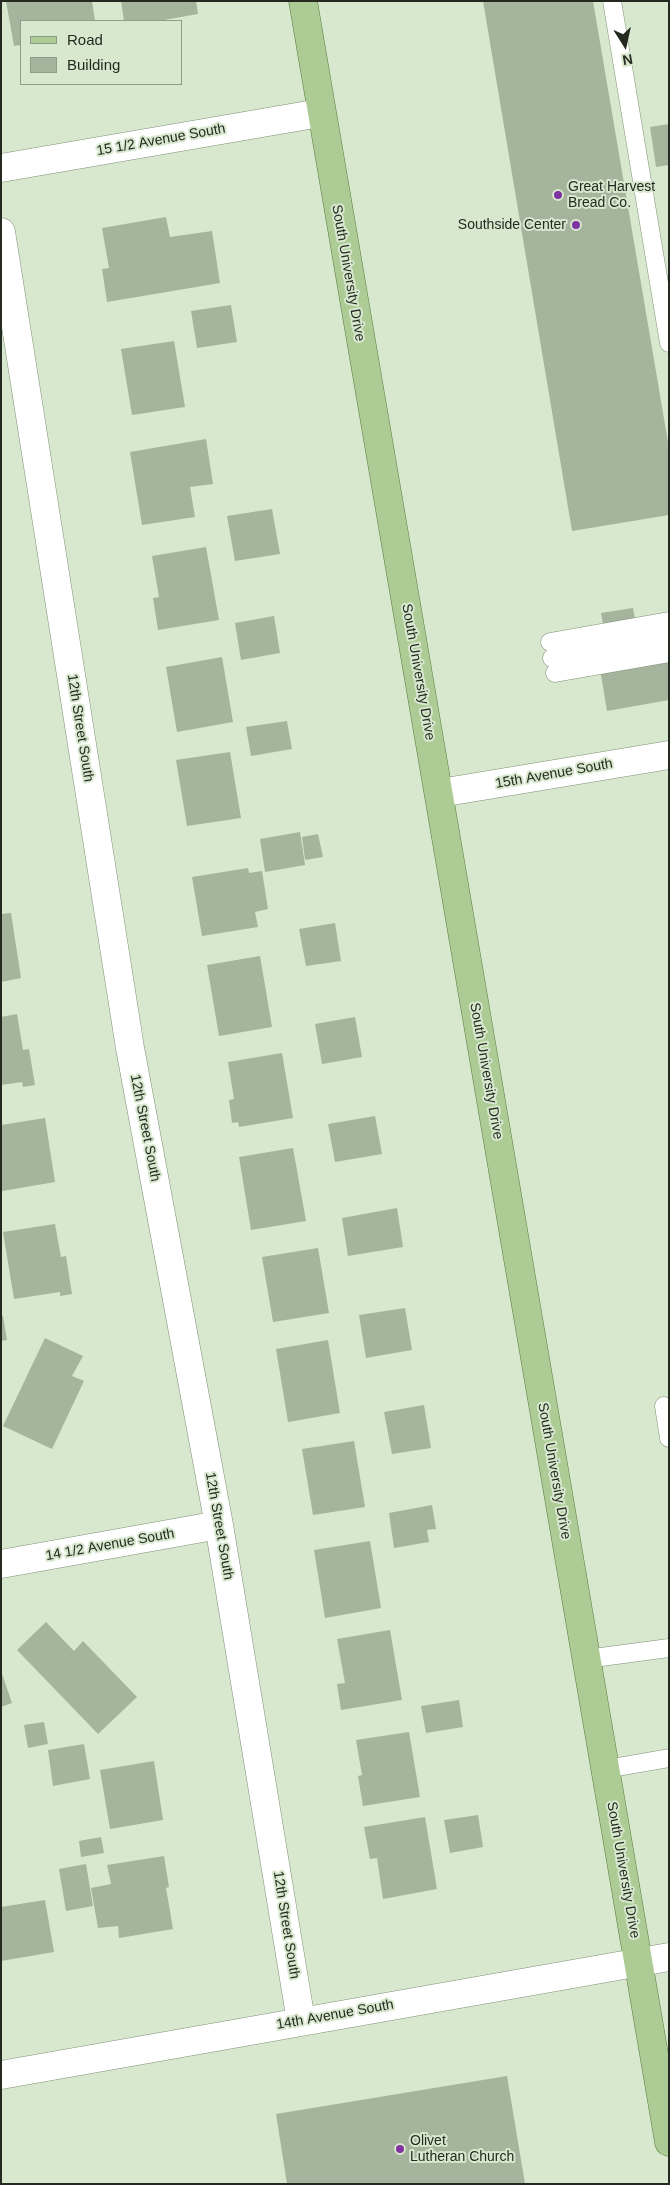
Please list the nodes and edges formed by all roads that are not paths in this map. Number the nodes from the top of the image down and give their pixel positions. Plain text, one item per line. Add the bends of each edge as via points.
1 (303, 1) edge
2 (612, 1) edge
3 (320, 112) junction
4 (1, 168) edge
5 (1, 232) edge
6 (669, 343) edge
7 (669, 621) edge
8 (669, 638) edge
9 (669, 653) edge
10 (552, 657) junction
11 (669, 755) edge
12 (440, 794) junction
13 (664, 1406) dead end
14 (669, 1438) edge
15 (219, 1525) junction
16 (1, 1564) edge
17 (669, 1648) edge
18 (586, 1659) junction
19 (669, 1758) edge
20 (606, 1768) junction
21 (669, 1957) edge
22 (639, 1961) junction
23 (301, 2021) junction
24 (1, 2075) edge
25 (669, 2142) edge

1 - 3 main road, South University Drive
2 - 6 lane
3 - 4 street, 15 1/2 Avenue South
3 - 12 main road, South University Drive
5 - 15 street, 12th Street South via 130,1048
7 - 10 lane
8 - 10 lane
9 - 10 lane
11 - 12 street, 15th Avenue South
12 - 18 main road, South University Drive
13 - 14 lane
15 - 16 street, 14 1/2 Avenue South
15 - 23 street, 12th Street South
17 - 18 lane
18 - 20 main road, South University Drive
19 - 20 lane
20 - 22 main road, South University Drive
21 - 22 street, 14th Avenue South
22 - 23 street, 14th Avenue South
22 - 25 main road, South University Drive
23 - 24 street, 14th Avenue South

